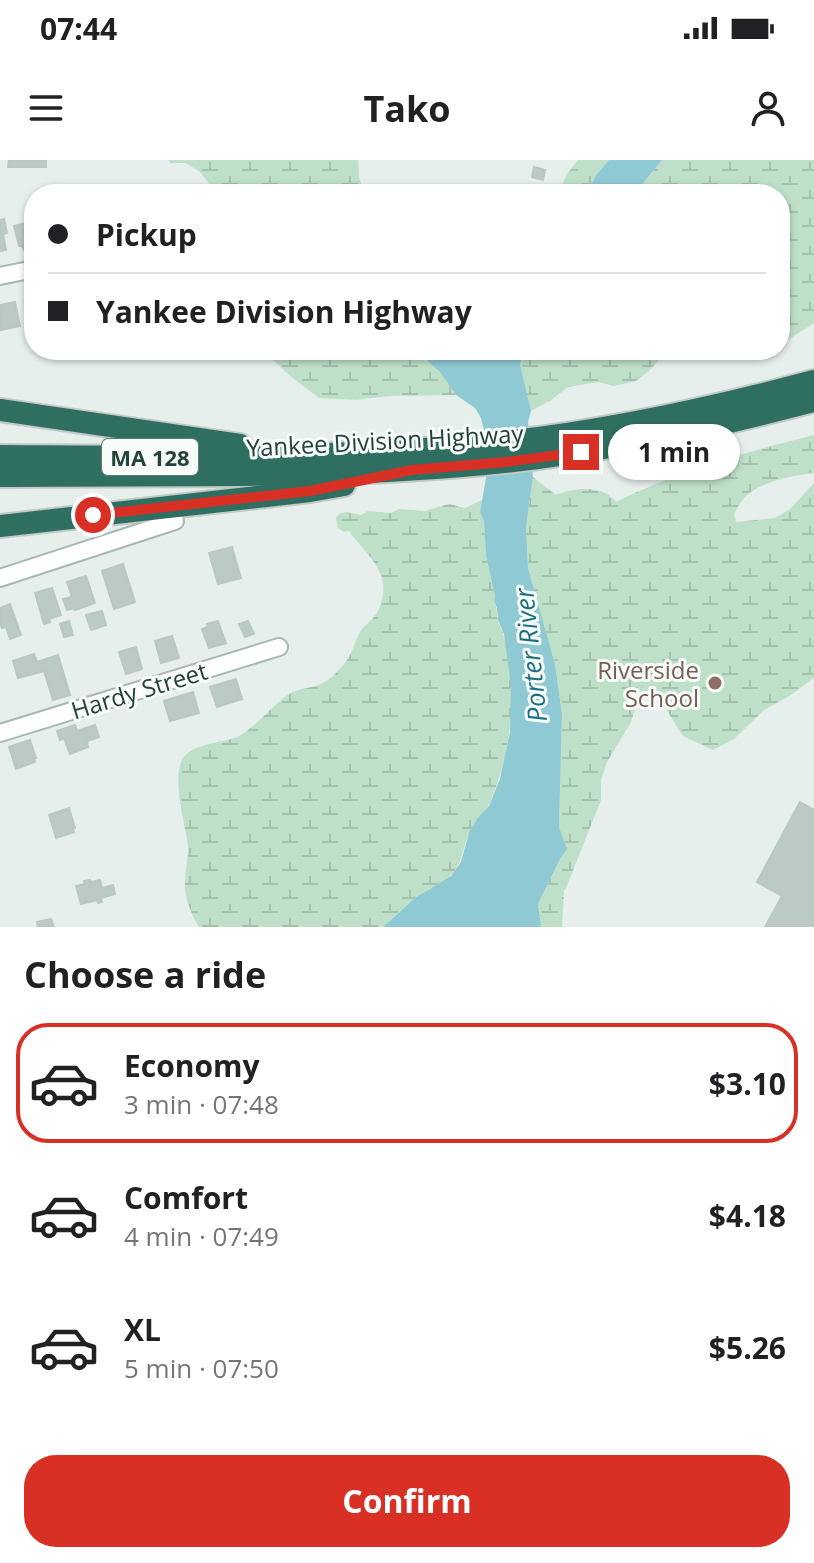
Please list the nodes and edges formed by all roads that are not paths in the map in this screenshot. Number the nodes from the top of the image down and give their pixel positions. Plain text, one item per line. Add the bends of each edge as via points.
1 (24, 271) edge
2 (0, 276) edge
3 (814, 381) edge
4 (814, 401) edge
5 (0, 410) edge
6 (550, 446) junction
7 (300, 454) junction
8 (0, 456) edge
9 (460, 456) junction
10 (412, 470) junction
11 (0, 476) edge
12 (175, 521) dead end
13 (0, 526) edge
14 (0, 578) edge
15 (279, 647) dead end
16 (0, 733) edge

1 - 2 street
3 - 6 highway, Yankee Division Highway / MA 128
4 - 6 highway, Yankee Division Highway / MA 128 via 610,447
5 - 7 highway
6 - 9 highway, Yankee Division Highway / MA 128
7 - 8 highway, Yankee Division Highway / MA 128
7 - 9 highway, Yankee Division Highway / MA 128
9 - 10 highway, Yankee Division Highway / MA 128
10 - 11 highway, Yankee Division Highway / MA 128
10 - 13 highway via 310,491
12 - 14 street
15 - 16 street, Hardy Street

